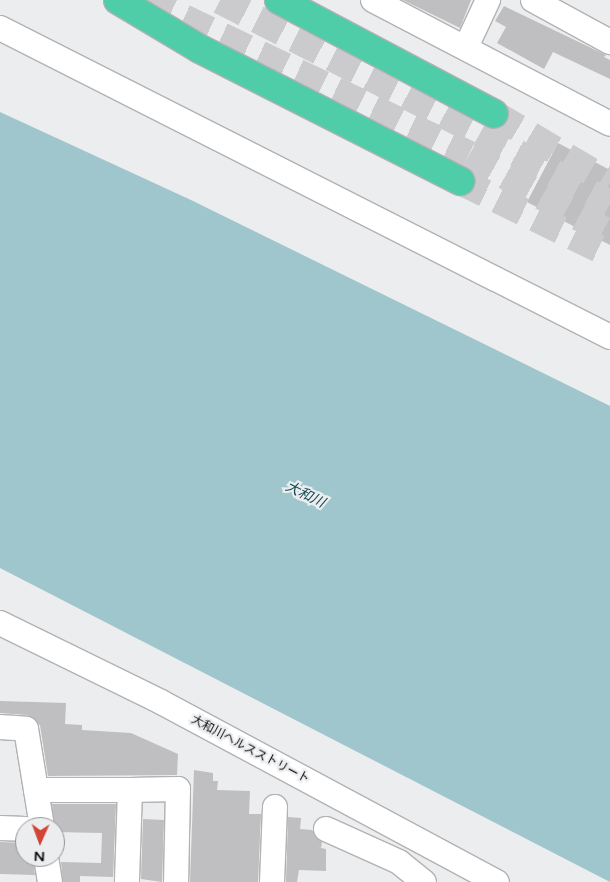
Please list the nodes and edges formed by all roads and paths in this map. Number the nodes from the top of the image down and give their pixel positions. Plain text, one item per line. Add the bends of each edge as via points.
1 (118, 0) edge
2 (279, 0) edge
3 (373, 0) edge
4 (488, 0) edge
5 (533, 0) edge
6 (0, 28) edge
7 (610, 42) edge
8 (466, 47) junction
9 (494, 114) tunnel mouth
10 (610, 124) edge
11 (460, 181) tunnel mouth
12 (610, 337) edge
13 (0, 623) edge
14 (0, 727) edge
15 (36, 790) junction
16 (130, 790) junction
17 (275, 807) dead end
18 (40, 817) edge
19 (0, 828) edge
20 (15, 829) edge
21 (326, 829) dead end
22 (48, 867) edge
23 (50, 882) edge
24 (127, 882) edge
25 (176, 882) edge
26 (272, 882) edge
27 (424, 882) edge
28 (496, 882) edge

1 - 11 highway via 200,49
2 - 9 highway
3 - 8 street
4 - 8 street
5 - 7 street
6 - 12 street
8 - 10 street
13 - 28 street, 大和川ヘルスストリート via 161,702
14 - 15 street via 26,729
15 - 16 street
15 - 18 street
16 - 24 street
16 - 25 street via 178,789
17 - 26 street
19 - 20 street
21 - 27 street via 399,862
22 - 23 street

